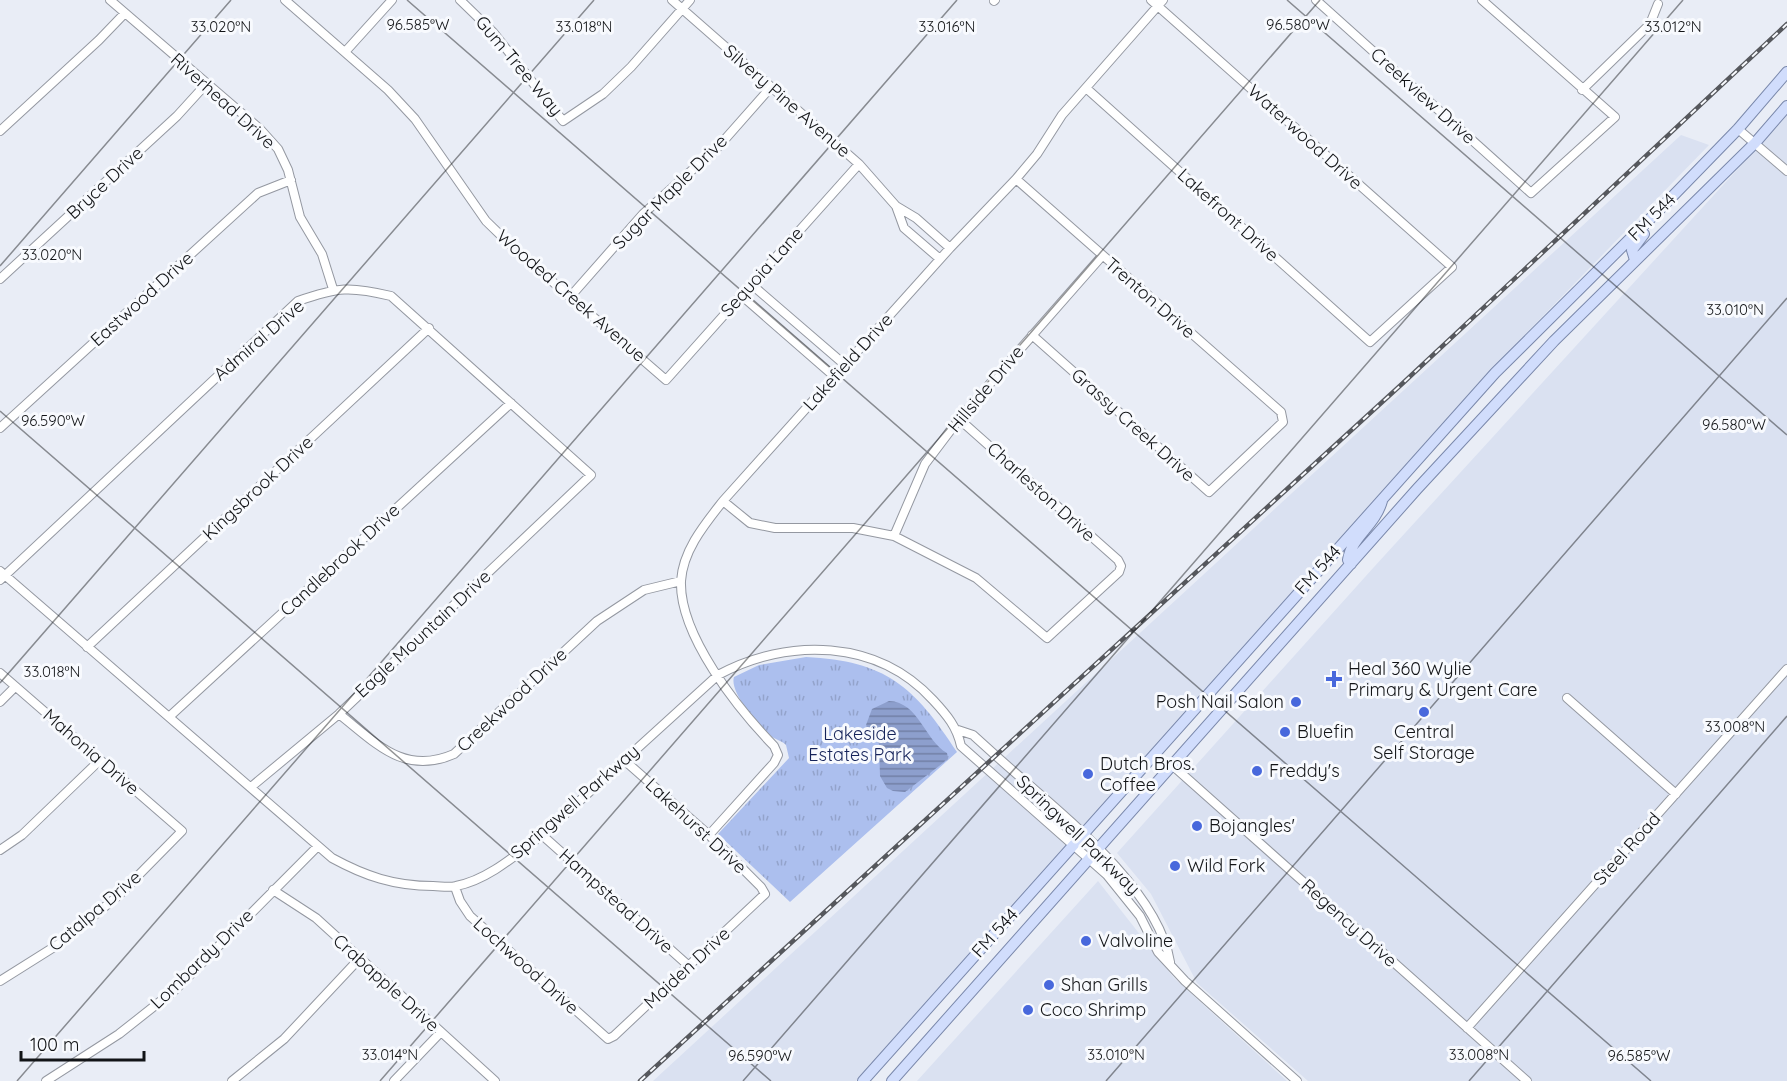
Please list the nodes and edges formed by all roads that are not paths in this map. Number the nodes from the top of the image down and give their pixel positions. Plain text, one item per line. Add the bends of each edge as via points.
1 (110, 0) edge
2 (285, 0) edge
3 (392, 0) edge
4 (460, 0) edge
5 (672, 0) edge
6 (690, 0) edge
7 (1316, 0) edge
8 (1482, 0) edge
9 (1157, 2) edge
10 (1658, 4) dead end
11 (682, 8) junction
12 (124, 13) junction
13 (345, 52) junction
14 (1787, 72) edge
15 (207, 83) junction
16 (771, 87) junction
17 (1086, 88) junction
18 (1582, 90) junction
19 (1787, 106) edge
20 (1738, 129) junction
21 (0, 131) edge
22 (1755, 142) junction
23 (859, 164) junction
24 (1787, 171) edge
25 (1016, 179) junction
26 (291, 180) junction
27 (1669, 200) junction
28 (896, 206) junction
29 (950, 248) junction
30 (1101, 256) junction
31 (940, 259) junction
32 (1635, 260) junction
33 (0, 279) edge
34 (751, 284) junction
35 (333, 289) junction
36 (741, 295) junction
37 (570, 297) junction
38 (429, 328) junction
39 (1032, 335) junction
40 (1370, 342) joint
41 (845, 365) junction
42 (835, 376) junction
43 (666, 380) joint
44 (511, 403) junction
45 (1283, 417) joint
46 (959, 419) junction
47 (0, 428) edge
48 (591, 475) joint
49 (1383, 498) junction
50 (723, 501) junction
51 (894, 536) junction
52 (1351, 564) junction
53 (1, 575) edge
54 (681, 581) junction
55 (87, 647) junction
56 (1230, 668) junction
57 (1787, 669) edge
58 (0, 673) edge
59 (718, 675) junction
60 (1247, 682) junction
61 (15, 687) junction
62 (1567, 698) dead end
63 (0, 702) edge
64 (339, 714) junction
65 (170, 717) junction
66 (958, 730) junction
67 (100, 760) junction
68 (624, 760) junction
69 (1172, 765) junction
70 (1012, 770) junction
71 (1000, 783) junction
72 (251, 787) junction
73 (1676, 794) junction
74 (182, 831) joint
75 (542, 835) junction
76 (709, 835) junction
77 (1082, 835) junction
78 (318, 846) junction
79 (1072, 846) junction
80 (1096, 848) junction
81 (0, 850) edge
82 (1087, 858) junction
83 (455, 887) junction
84 (273, 890) junction
85 (765, 894) joint
86 (359, 959) junction
87 (1170, 962) junction
88 (690, 967) junction
89 (0, 981) edge
90 (944, 990) junction
91 (961, 1004) junction
92 (1467, 1028) junction
93 (441, 1033) junction
94 (608, 1038) joint
95 (46, 1081) edge
96 (232, 1081) edge
97 (394, 1081) edge
98 (495, 1081) edge
99 (863, 1081) edge
100 (892, 1081) edge
101 (1297, 1081) edge
102 (1527, 1081) edge

1 - 12 street, Riverhead Drive
2 - 13 street, Wooded Creek Avenue
3 - 13 street
4 - 11 street, Gum Tree Way via 493,32 563,121 603,94
5 - 11 street, Silvery Pine Avenue
6 - 11 street
7 - 18 street, Creekview Drive via 1531,193 1615,117
8 - 18 street
9 - 17 street, Lakefield Drive
9 - 40 street, Waterwood Drive via 1452,267
10 - 18 street via 1650,24
11 - 16 street, Silvery Pine Avenue
12 - 15 street, Riverhead Drive
12 - 21 street
13 - 37 street, Wooded Creek Avenue via 415,119 486,221
14 - 20 main road, FM 544 / FM 544
15 - 26 street, Riverhead Drive via 278,149
15 - 33 street, Bryce Drive via 177,116
16 - 23 street, Silvery Pine Avenue
16 - 37 street, Sugar Maple Drive via 719,146 643,214
17 - 25 street, Lakefield Drive
17 - 40 street, Lakefront Drive
19 - 22 main road, FM 544 / FM 544
20 - 22 street
20 - 27 main road, FM 544 / FM 544
22 - 24 street
22 - 32 main road, FM 544 / FM 544
23 - 28 street, Silvery Pine Avenue
23 - 34 street, Sequoia Lane
25 - 29 street, Lakefield Drive
25 - 30 street, Trenton Drive
26 - 35 street, Riverhead Drive via 300,217 322,254
26 - 47 street, Eastwood Drive via 258,193
27 - 32 main road via 1661,216 1636,242 1632,252
27 - 49 main road, FM 544 / FM 544 via 1495,373
28 - 29 street, Silvery Pine Avenue
28 - 31 street, Silvery Pine Avenue via 904,228
29 - 31 street, Lakefield Drive
30 - 39 street, Hillside Drive
30 - 45 street, Trenton Drive
31 - 41 street, Lakefield Drive
32 - 52 main road, FM 544 / FM 544 via 1554,341
34 - 36 street, Sequoia Lane
34 - 41 street
35 - 38 street, Admiral Drive via 360,288 391,296
35 - 53 street, Admiral Drive via 298,301
36 - 42 street
36 - 43 street, Sequoia Lane
37 - 43 street, Wooded Creek Avenue
38 - 44 street, Admiral Drive
38 - 55 street, Kingsbrook Drive
39 - 45 street, Grassy Creek Drive via 1209,492 1283,422
39 - 46 street, Hillside Drive
41 - 42 street, Lakefield Drive
42 - 50 street, Lakefield Drive
44 - 48 street, Admiral Drive
44 - 65 street, Candlebrook Drive
46 - 51 street, Hillside Drive via 925,464
46 - 51 street, Charleston Drive via 1118,560 1119,572 1047,638 976,578
48 - 64 street, Eagle Mountain Drive
49 - 52 main road via 1378,515 1350,551
49 - 56 main road, FM 544 / FM 544
50 - 51 street via 750,523 776,528 853,528
50 - 54 street, Lakefield Drive via 700,530
52 - 60 main road, FM 544 / FM 544
53 - 55 street, Springwell Parkway
54 - 59 street, Lakefield Drive via 691,634
54 - 64 street, Creekwood Drive via 644,590 597,621 454,754 437,761 411,761 394,756
55 - 65 street, Springwell Parkway
56 - 60 main road
56 - 77 main road, FM 544 / FM 544
57 - 73 street, Steel Road
58 - 61 street, Mahonia Drive
59 - 66 street, Springwell Parkway via 747,660 789,650 844,651 884,664 913,681
59 - 68 street, Springwell Parkway
59 - 76 street, Lakefield Drive via 778,755
60 - 69 main road, FM 544 / FM 544
61 - 63 street
61 - 67 street, Mahonia Drive
62 - 73 street
64 - 72 street, Eagle Mountain Drive
65 - 72 street, Springwell Parkway
66 - 70 street, Springwell Parkway via 973,735
66 - 71 street, Springwell Parkway via 961,746
67 - 74 street, Mahonia Drive
67 - 81 street via 22,835
68 - 75 street, Springwell Parkway
68 - 76 street, Lakehurst Drive
69 - 80 main road, FM 544 / FM 544
69 - 92 street, Regency Drive
70 - 71 street
70 - 77 street, Springwell Parkway
71 - 79 street, Springwell Parkway
72 - 78 street, Springwell Parkway
73 - 92 street, Steel Road
74 - 89 street, Catalpa Drive via 119,895 62,942
75 - 83 street, Springwell Parkway via 489,873
75 - 88 street, Hampstead Drive
76 - 85 street, Lakehurst Drive
77 - 79 main road, FM 544 / FM 544
77 - 80 street, Springwell Parkway
78 - 83 street, Springwell Parkway via 332,858 383,881
78 - 84 street, Lombardy Drive
79 - 82 street, Springwell Parkway
79 - 90 main road, FM 544 / FM 544
80 - 82 main road, FM 544 / FM 544
80 - 87 street, Springwell Parkway via 1140,894 1164,939
82 - 87 street, Springwell Parkway via 1125,895 1158,952
82 - 91 main road, FM 544 / FM 544
83 - 94 street, Lochwood Drive via 470,916
84 - 86 street, Crabapple Drive via 316,918
84 - 95 street, Lombardy Drive via 176,989 119,1034
85 - 88 street, Maiden Drive
86 - 93 street, Crabapple Drive
86 - 96 street via 284,1039
87 - 101 street, Springwell Parkway via 1185,981
88 - 94 street, Maiden Drive
90 - 91 main road
90 - 99 main road, FM 544 / FM 544
91 - 100 main road, FM 544 / FM 544
92 - 102 street, Regency Drive
93 - 97 street
93 - 98 street, Crabapple Drive

